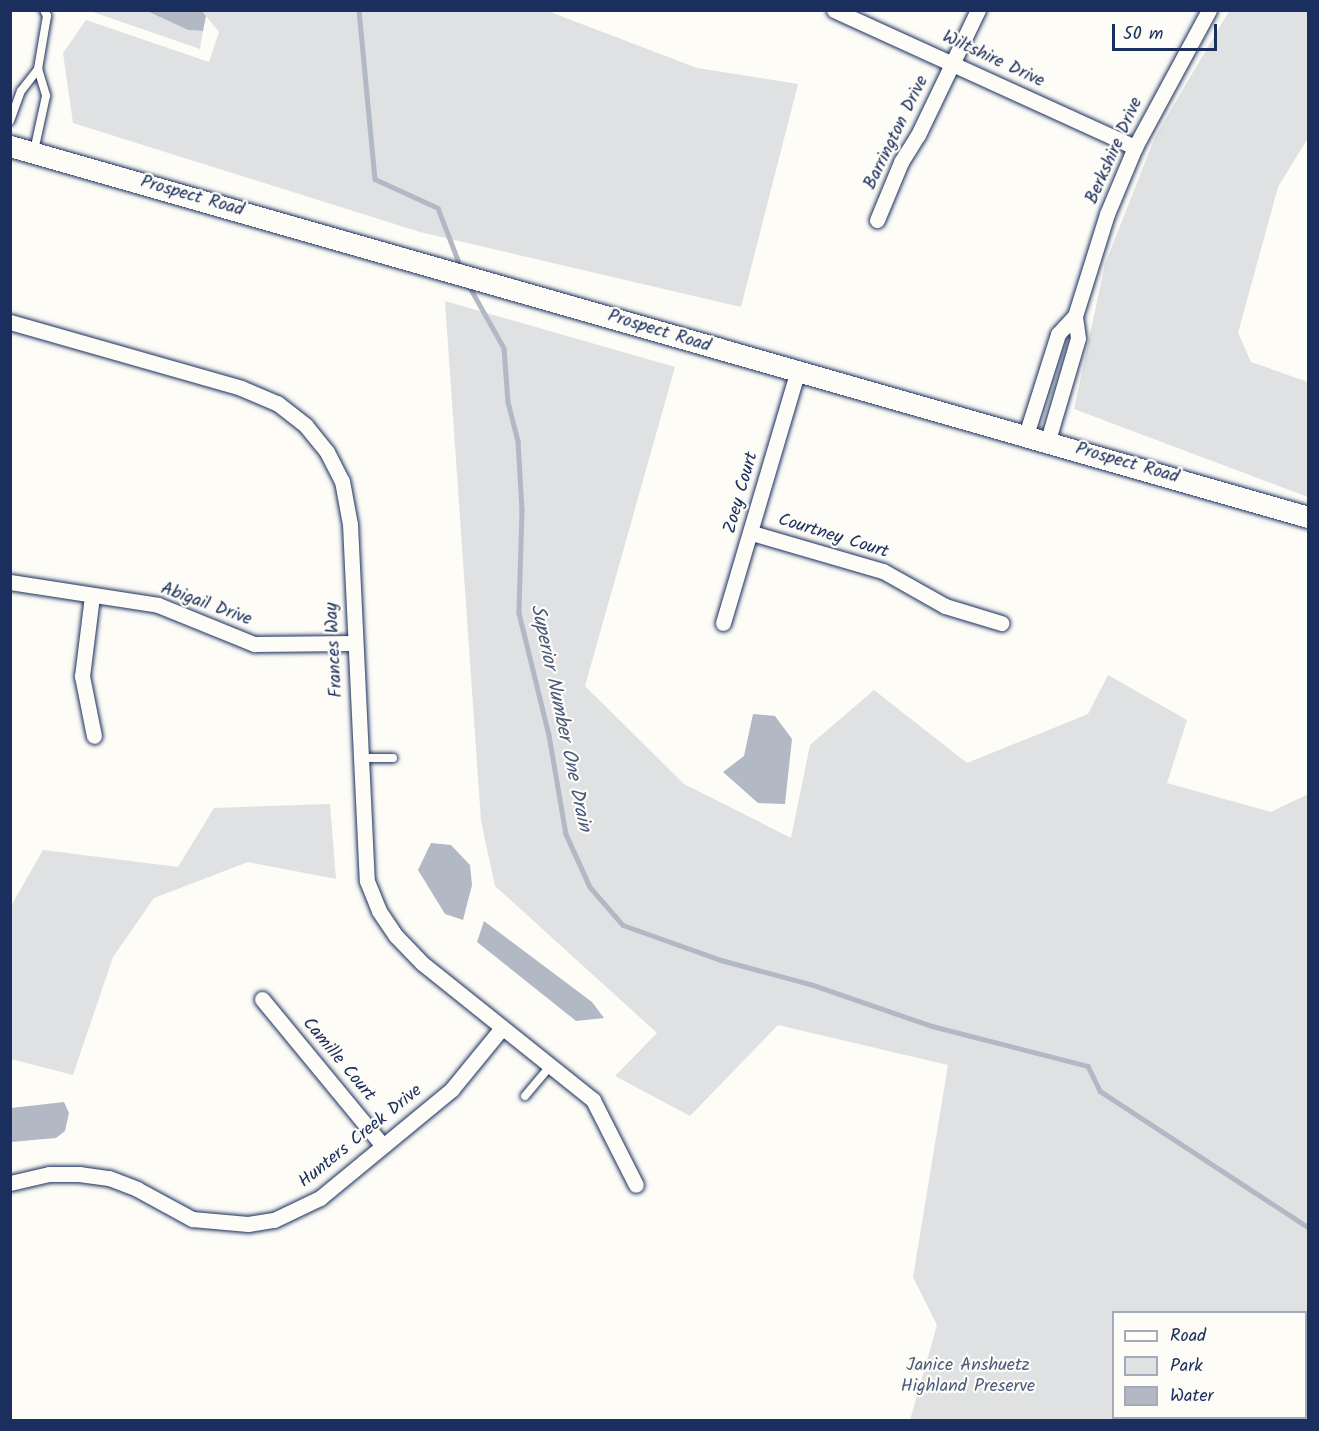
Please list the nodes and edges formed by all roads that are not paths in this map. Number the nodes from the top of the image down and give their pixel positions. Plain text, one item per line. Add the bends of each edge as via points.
1 (44, 10) edge
2 (834, 10) edge
3 (978, 10) edge
4 (1209, 10) edge
5 (953, 63) junction
6 (38, 69) junction
7 (10, 121) edge
8 (1135, 147) junction
9 (17, 151) edge
10 (877, 220) dead end
11 (1075, 316) junction
12 (10, 322) edge
13 (797, 373) junction
14 (1026, 435) junction
15 (1048, 440) junction
16 (1308, 517) edge
17 (752, 533) junction
18 (10, 582) edge
19 (92, 596) junction
20 (723, 623) dead end
21 (1001, 623) dead end
22 (353, 643) junction
23 (94, 736) dead end
24 (360, 758) junction
25 (393, 758) dead end
26 (262, 999) dead end
27 (502, 1028) junction
28 (550, 1066) junction
29 (525, 1096) dead end
30 (383, 1146) junction
31 (10, 1183) edge
32 (636, 1185) dead end

1 - 6 lane via 47,16
2 - 5 street, Wiltshire Drive
3 - 5 street, Barrington Drive
4 - 8 street, Berkshire Drive
5 - 8 street, Wiltshire Drive
5 - 10 street, Barrington Drive via 901,162
6 - 7 lane via 21,91
6 - 9 lane via 46,96
8 - 11 street, Berkshire Drive via 1107,214
9 - 13 main road, Prospect Road via 463,273
11 - 14 street, Berkshire Drive via 1058,334
11 - 15 street, Berkshire Drive via 1078,338
12 - 22 street, Frances Way via 241,388 277,403 306,426 327,452 342,481 350,524
13 - 14 main road, Prospect Road
13 - 17 street, Zoey Court
14 - 15 main road, Prospect Road
15 - 16 main road, Prospect Road
17 - 20 street, Zoey Court
17 - 21 street, Courtney Court via 883,571 945,606
18 - 19 street, Abigail Drive
19 - 22 street, Abigail Drive via 158,605 254,644
19 - 23 street via 82,676
22 - 24 street, Frances Way
24 - 25 lane
24 - 27 street, Frances Way via 367,881 379,912 422,963
26 - 30 street, Camille Court
27 - 28 street, Frances Way
27 - 30 street, Hunters Creek Drive via 452,1089
28 - 29 lane
28 - 32 street, Frances Way via 593,1100
30 - 31 street, Hunters Creek Drive via 320,1198 274,1220 248,1224 192,1219 109,1178 49,1174

